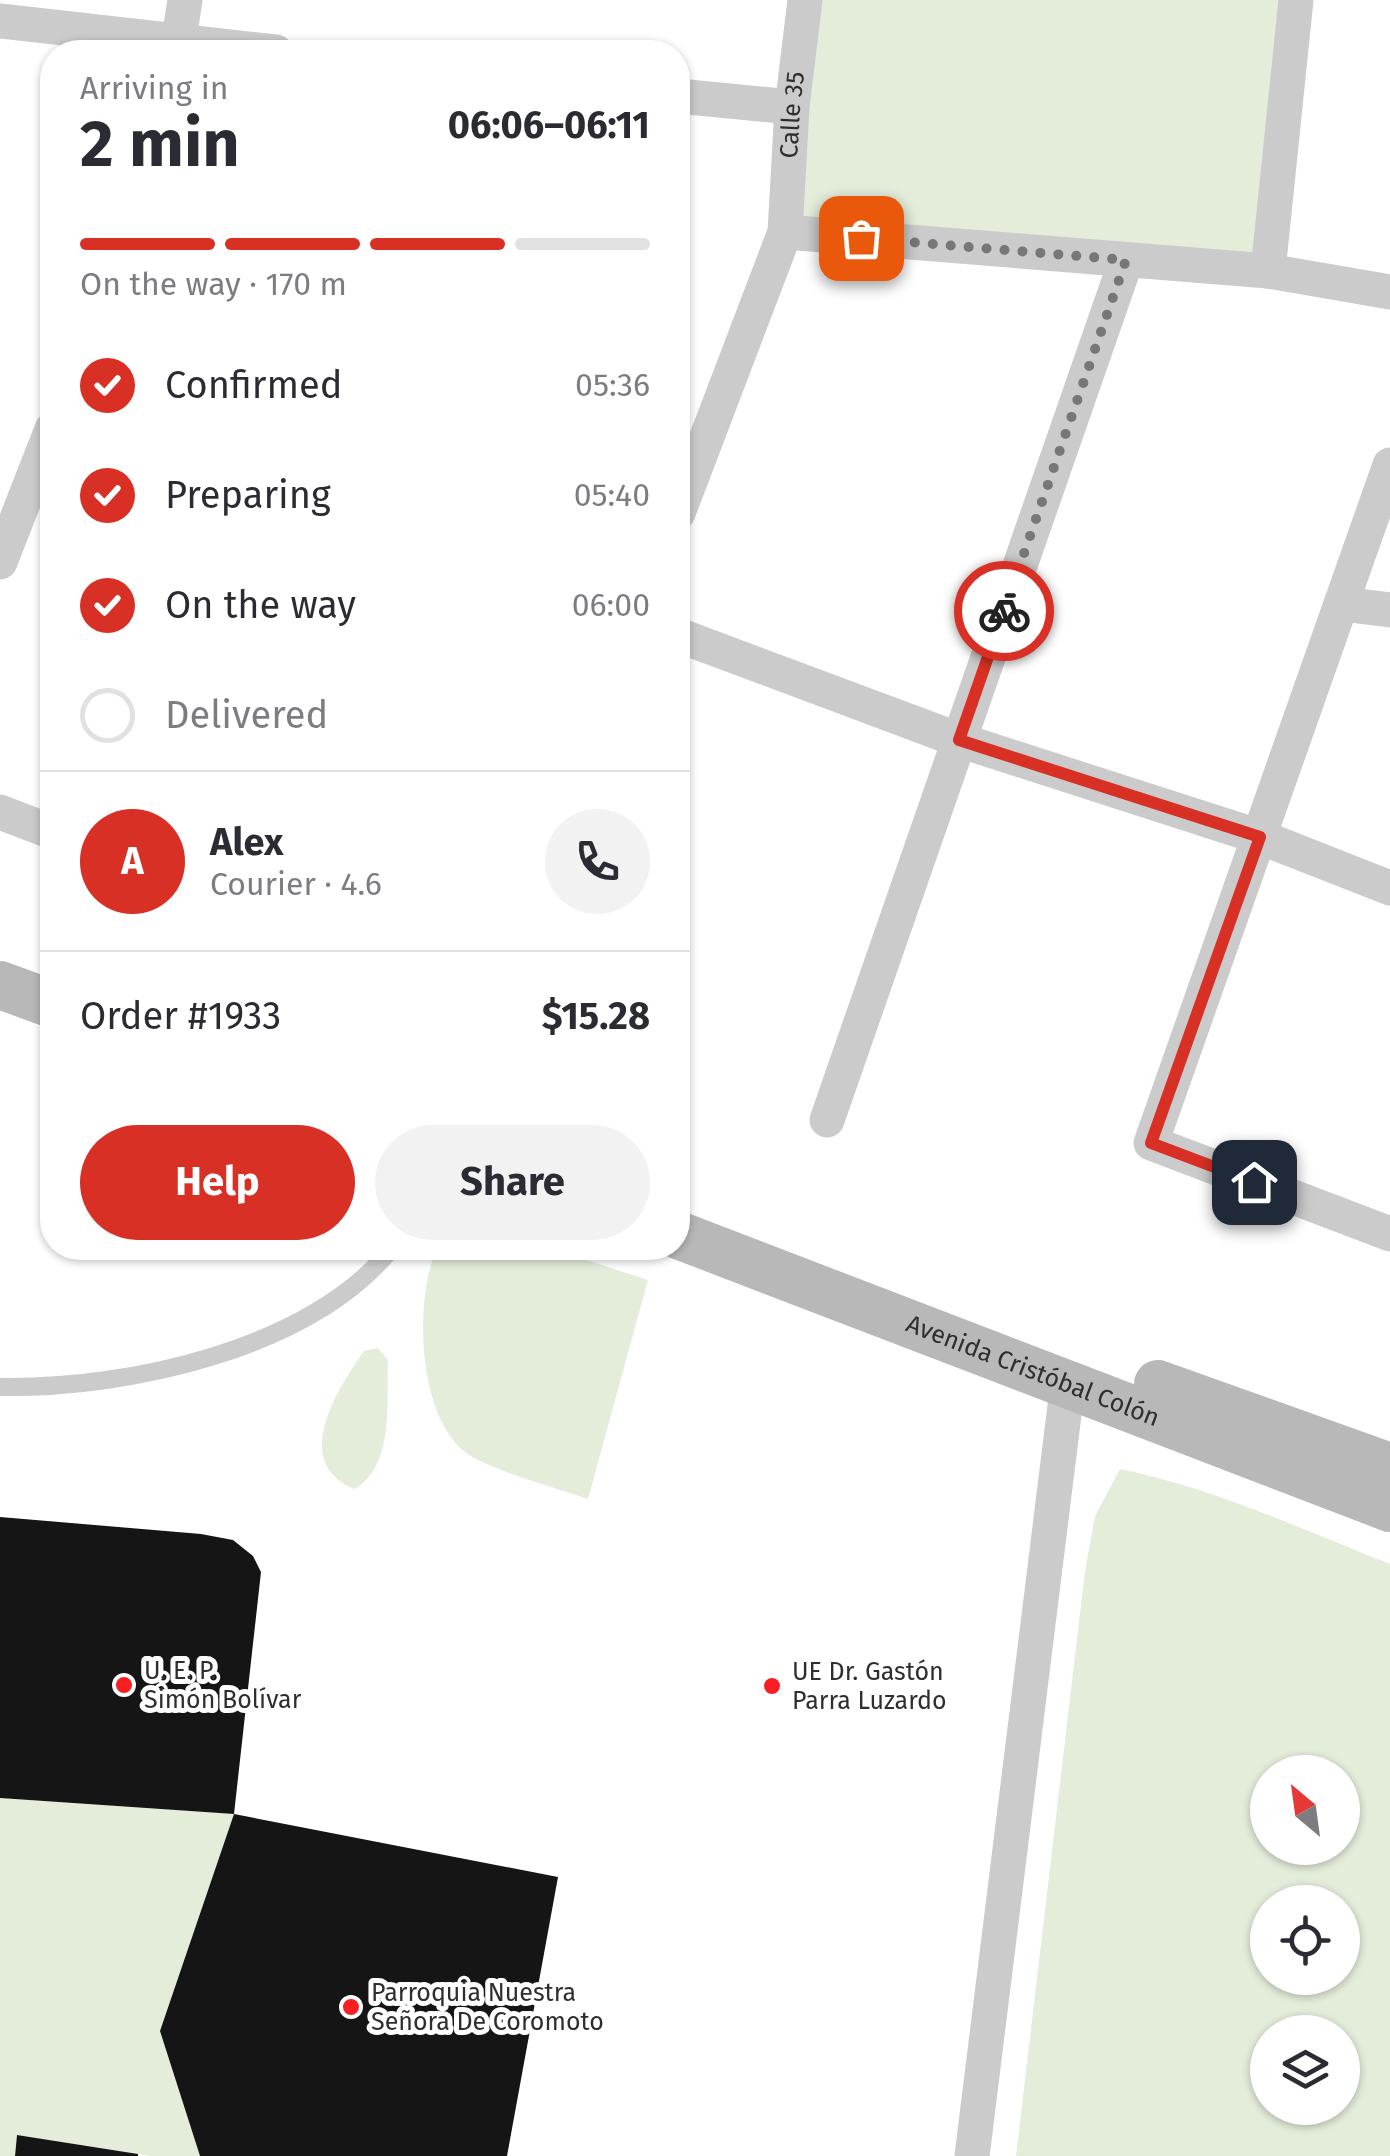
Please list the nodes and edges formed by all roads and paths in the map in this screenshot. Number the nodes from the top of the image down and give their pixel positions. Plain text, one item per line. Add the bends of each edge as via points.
1 (185, 0) edge
2 (805, 0) edge
3 (1296, 0) edge
4 (0, 21) edge
5 (131, 40) edge
6 (180, 40) edge
7 (690, 97) edge
8 (792, 107) junction
9 (785, 232) junction
10 (1126, 260) junction
11 (1268, 270) junction
12 (1390, 292) edge
13 (40, 460) edge
14 (1390, 465) edge
15 (690, 481) edge
16 (0, 562) edge
17 (1342, 604) junction
18 (1390, 610) edge
19 (690, 639) edge
20 (959, 740) junction
21 (0, 812) edge
22 (40, 827) edge
23 (1260, 837) junction
24 (1390, 888) edge
25 (0, 960) edge
26 (40, 974) edge
27 (0, 985) edge
28 (40, 1000) edge
29 (827, 1120) dead end
30 (690, 1211) edge
31 (1390, 1234) edge
32 (690, 1240) edge
33 (382, 1260) edge
34 (1068, 1382) junction
35 (0, 1387) edge
36 (1390, 1466) edge
37 (1390, 1508) edge
38 (972, 2156) edge

1 - 6 street
2 - 8 street, Calle 35
3 - 11 street
4 - 5 street
7 - 8 street
8 - 9 street, Calle 35
9 - 10 street
9 - 15 street, Calle 35
10 - 11 street
10 - 20 street
11 - 12 street
13 - 16 street
14 - 17 street
17 - 18 street
17 - 23 street
19 - 20 street
20 - 23 street
20 - 29 street
21 - 22 street
23 - 24 street
23 - 31 street via 1151,1143
25 - 26 street
27 - 28 street
30 - 36 street, Avenida Cristóbal Colón
32 - 34 street, Avenida Cristóbal Colón
33 - 35 lane via 366,1280 277,1332 164,1371 42,1388
34 - 37 street, Avenida Cristóbal Colón
34 - 38 street

